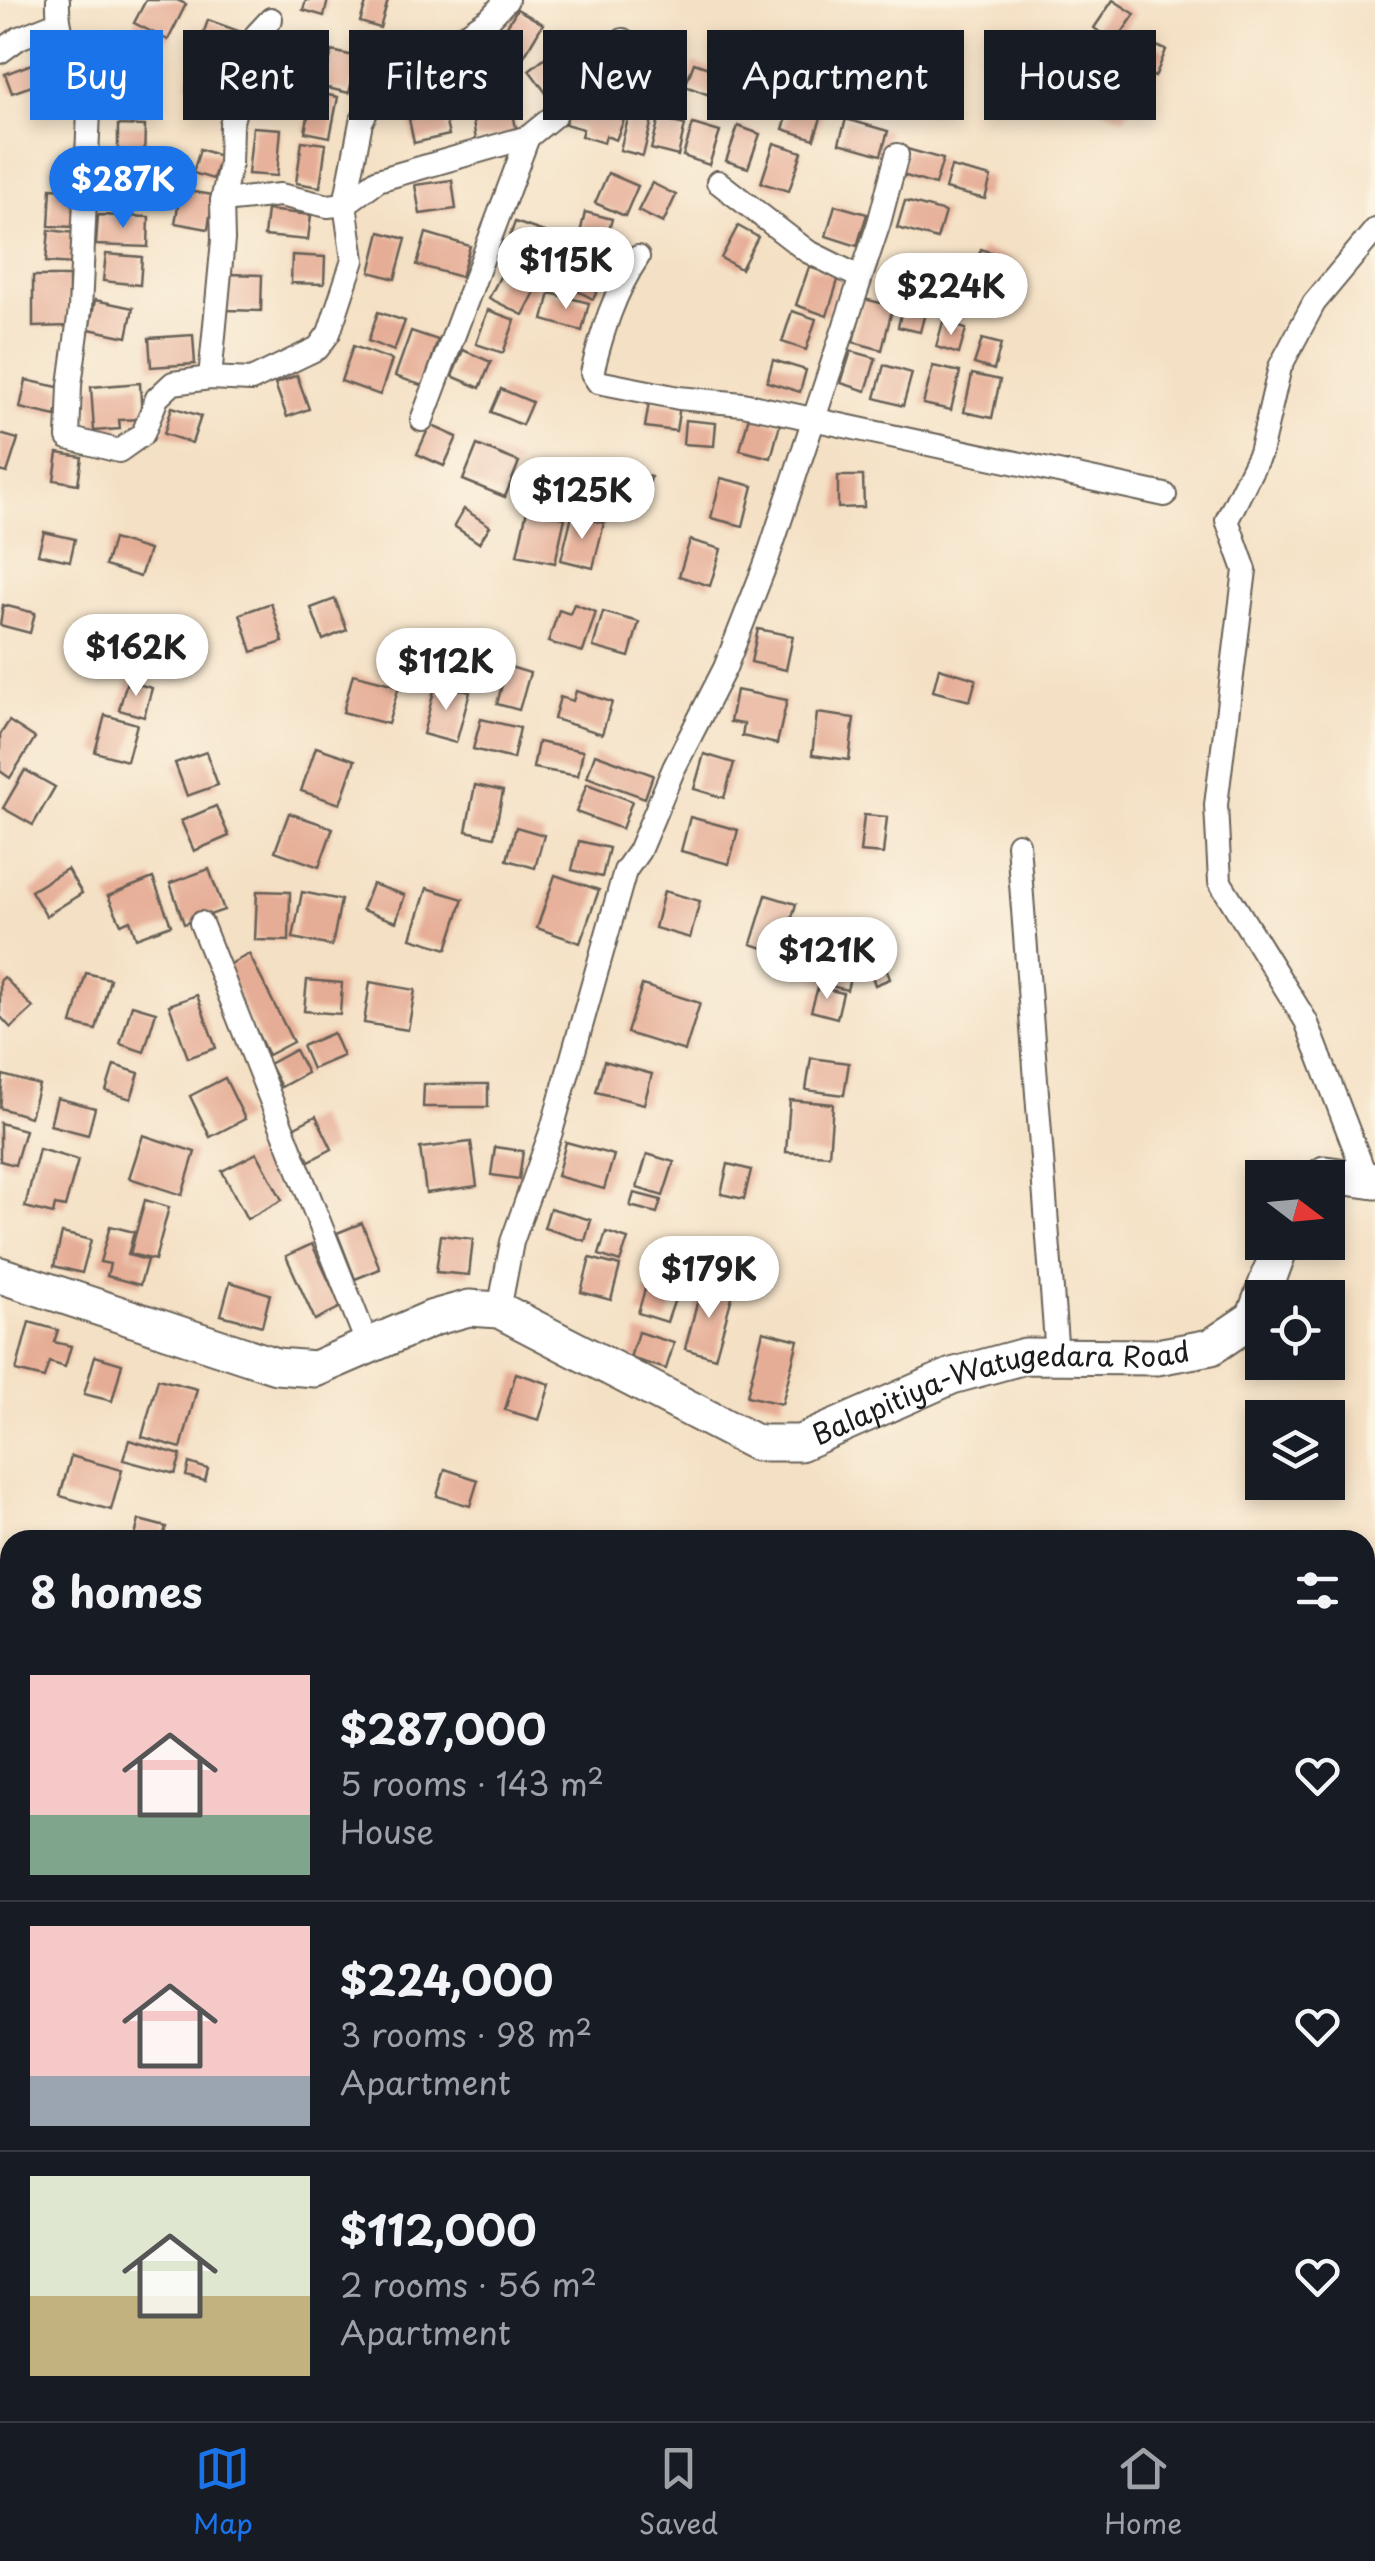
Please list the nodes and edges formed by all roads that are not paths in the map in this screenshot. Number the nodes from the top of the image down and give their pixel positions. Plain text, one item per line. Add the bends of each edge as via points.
1 (507, 0) edge
2 (57, 12) edge
3 (271, 19) dead end
4 (0, 52) edge
5 (549, 120) edge
6 (528, 137) junction
7 (897, 155) dead end
8 (718, 182) dead end
9 (222, 201) junction
10 (345, 204) junction
11 (1375, 230) edge
12 (638, 257) dead end
13 (860, 277) junction
14 (210, 378) junction
15 (814, 419) junction
16 (422, 420) dead end
17 (1165, 495) dead end
18 (1018, 844) dead end
19 (200, 922) dead end
20 (1345, 1177) edge
21 (1371, 1180) edge
22 (1275, 1260) edge
23 (0, 1275) edge
24 (500, 1310) junction
25 (367, 1344) junction
26 (1058, 1356) junction

1 - 10 street via 456,42 406,58 381,84 361,122
2 - 4 street
2 - 14 street via 90,112 68,438 120,451 143,434 158,398 173,383
3 - 9 street via 256,35 231,125
5 - 6 street
6 - 10 street via 378,180
6 - 16 street
7 - 13 street
8 - 13 street via 807,251
9 - 10 street via 280,195
9 - 14 street
10 - 14 street via 353,260 318,348 251,380
11 - 21 street via 1314,303 1280,367 1260,454 1227,520 1245,570 1216,805 1220,882 1306,1022
12 - 15 street via 604,327 592,373 598,382
13 - 15 street
15 - 17 street
15 - 24 street via 725,668 626,871 512,1242
18 - 26 street
19 - 25 street
20 - 21 main road
22 - 26 main road, Balapitiya-Watugedara Road via 1254,1318 1211,1348 1157,1357
23 - 25 main road via 276,1366 315,1369
24 - 25 main road via 469,1308
24 - 26 main road, Balapitiya-Watugedara Road via 756,1443 800,1444 952,1376 1025,1356

